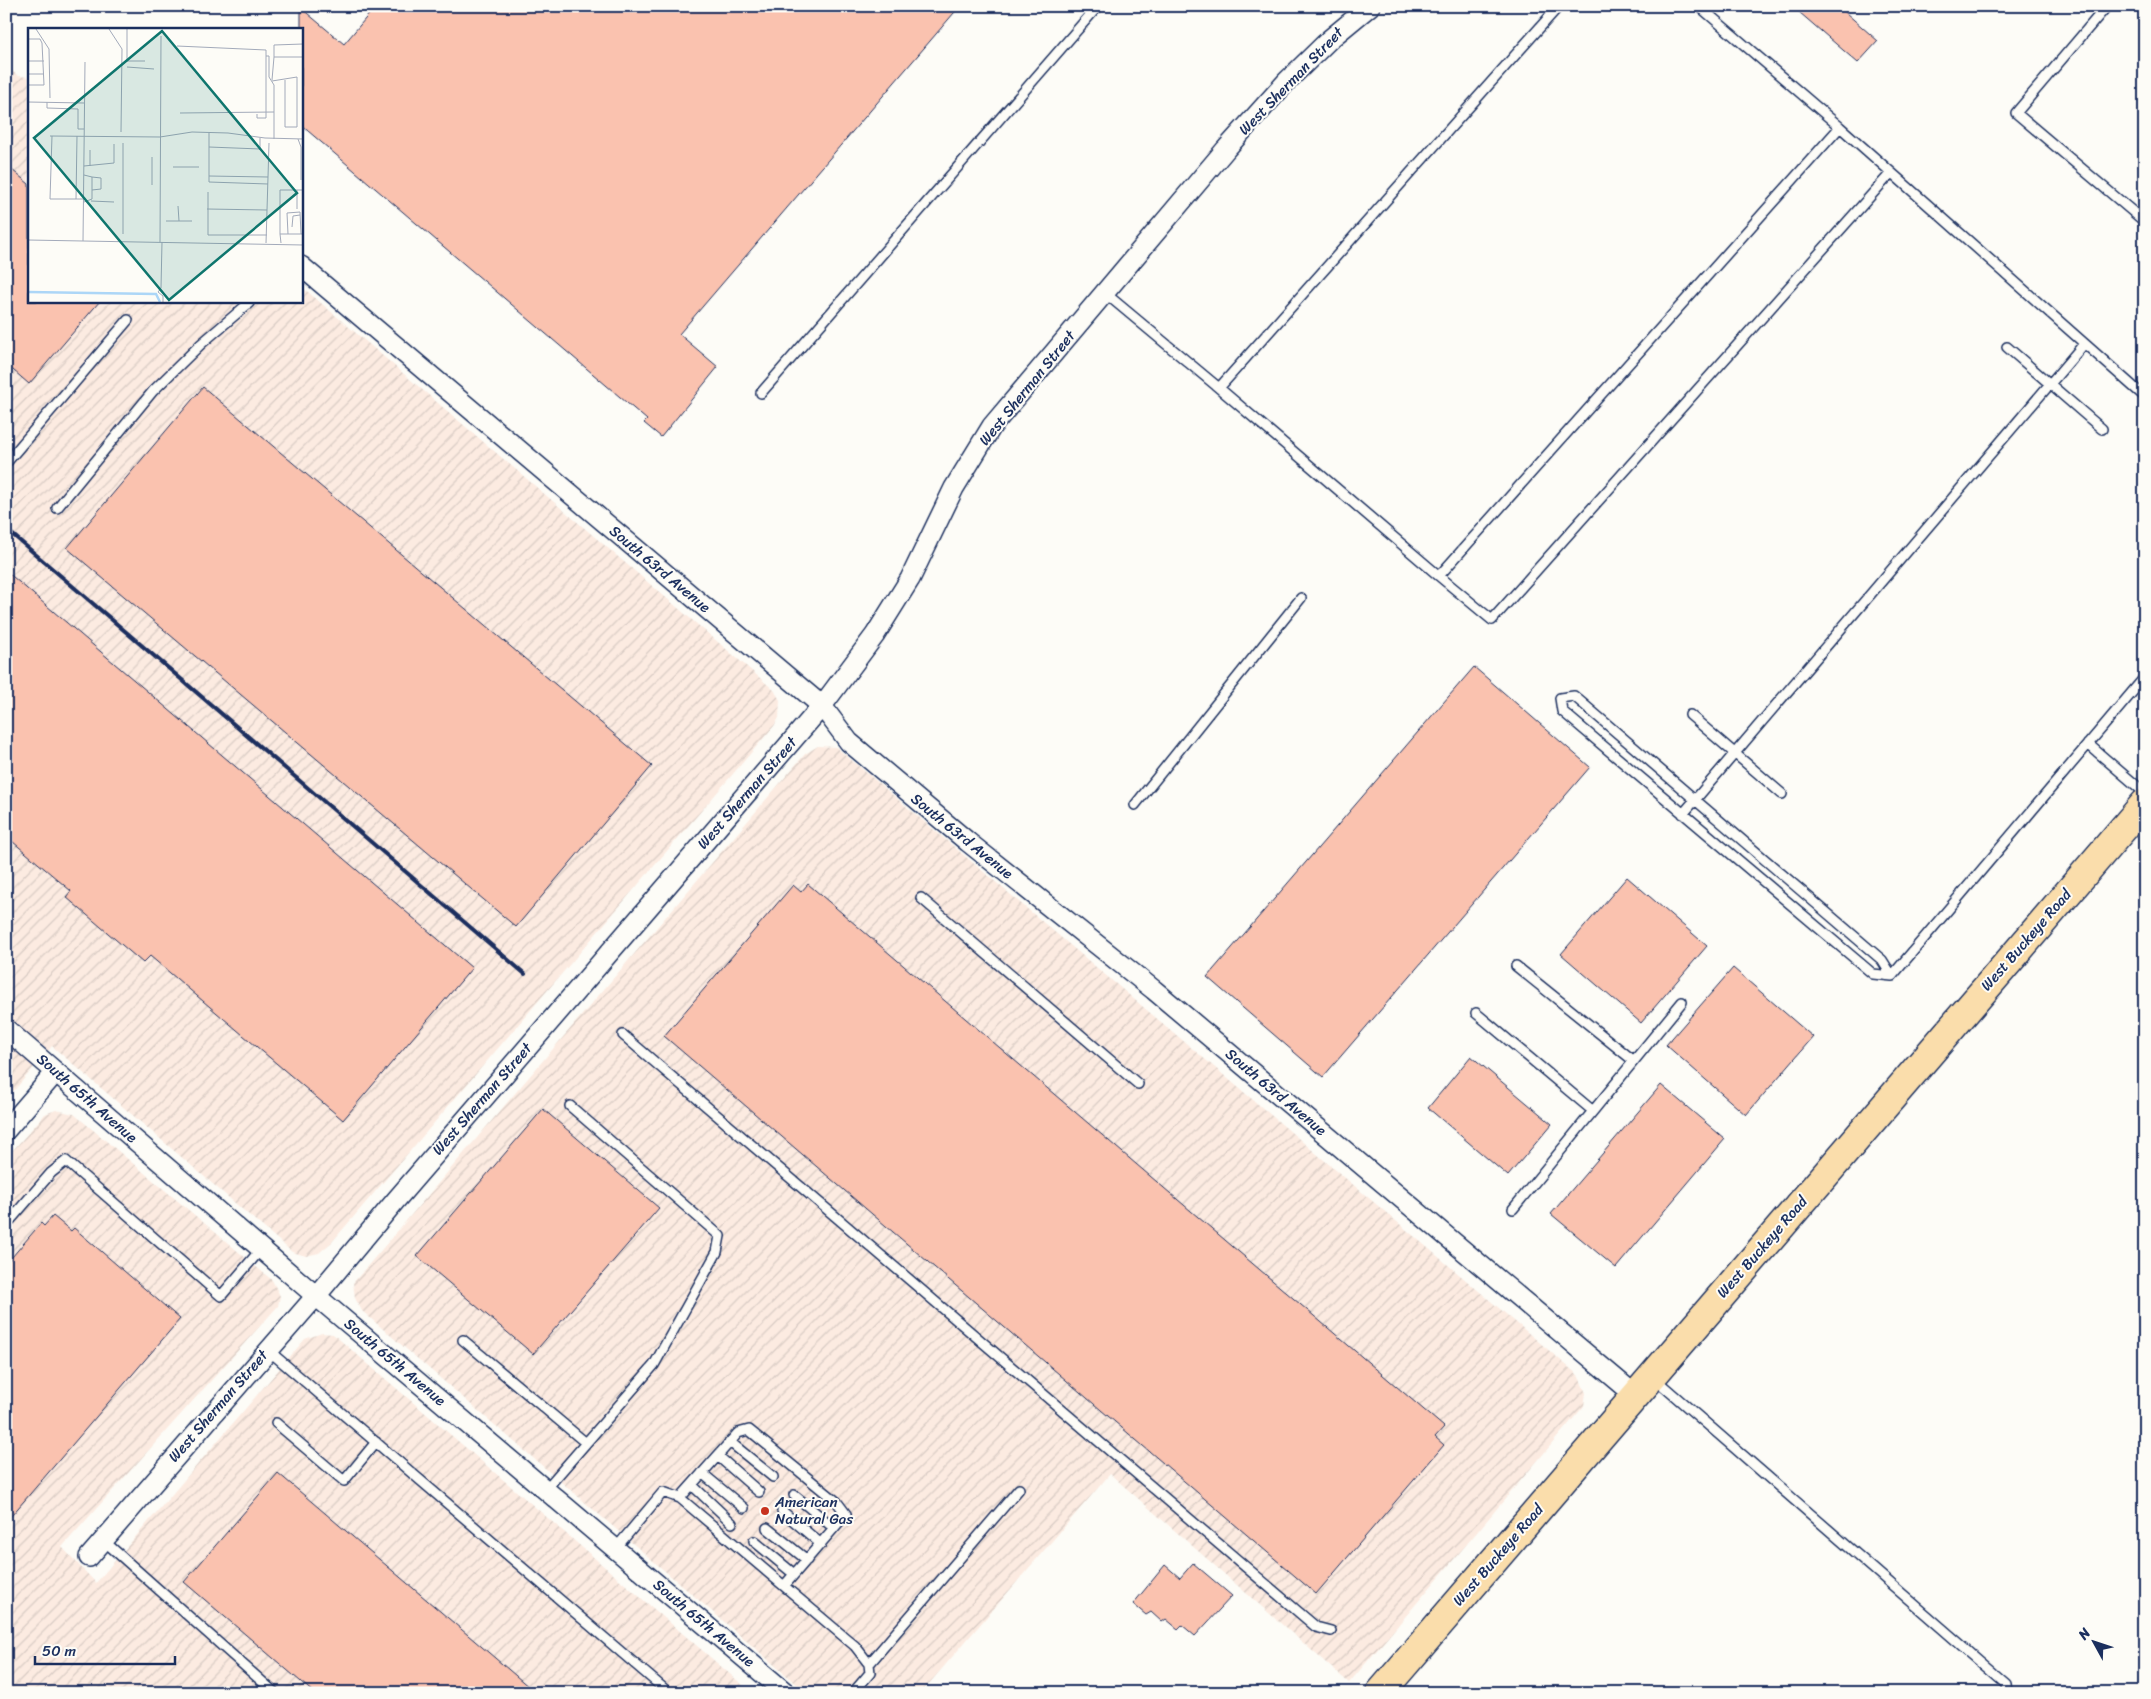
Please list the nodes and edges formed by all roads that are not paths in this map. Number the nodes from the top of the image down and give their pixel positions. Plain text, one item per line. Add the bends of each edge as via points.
1 (1098, 6) edge
2 (1370, 6) edge
3 (1699, 6) edge
4 (2107, 6) edge
5 (1560, 7) edge
6 (1840, 127) junction
7 (1891, 173) junction
8 (2145, 222) edge
9 (302, 267) edge
10 (1105, 293) junction
11 (249, 303) dead end
12 (128, 320) dead end
13 (2084, 344) junction
14 (2007, 347) dead end
15 (2050, 384) junction
16 (1219, 388) junction
17 (761, 393) dead end
18 (2145, 397) edge
19 (2102, 429) dead end
20 (6, 463) edge
21 (57, 508) dead end
22 (1439, 576) junction
23 (1301, 598) dead end
24 (2145, 678) edge
25 (822, 706) junction
26 (1690, 715) dead end
27 (2088, 744) junction
28 (1735, 754) junction
29 (2145, 793) edge
30 (1782, 794) dead end
31 (1696, 800) junction
32 (2145, 803) edge
33 (1135, 805) dead end
34 (1683, 814) junction
35 (921, 898) dead end
36 (1516, 966) dead end
37 (1892, 976) junction
38 (1682, 1002) dead end
39 (1476, 1013) dead end
40 (6, 1029) edge
41 (623, 1035) dead end
42 (1634, 1061) junction
43 (56, 1072) junction
44 (1138, 1084) dead end
45 (570, 1106) dead end
46 (1593, 1111) junction
47 (6, 1130) edge
48 (1514, 1209) dead end
49 (6, 1225) edge
50 (262, 1248) junction
51 (316, 1296) junction
52 (463, 1340) dead end
53 (267, 1350) junction
54 (1643, 1385) junction
55 (276, 1423) dead end
56 (376, 1442) junction
57 (730, 1442) junction
58 (586, 1443) junction
59 (718, 1456) junction
60 (702, 1473) junction
61 (773, 1477) dead end
62 (692, 1485) junction
63 (546, 1489) junction
64 (1019, 1489) dead end
65 (759, 1492) dead end
66 (794, 1496) dead end
67 (680, 1498) junction
68 (744, 1508) dead end
69 (782, 1511) dead end
70 (732, 1523) dead end
71 (767, 1528) dead end
72 (834, 1528) junction
73 (103, 1540) junction
74 (754, 1541) dead end
75 (821, 1544) junction
76 (616, 1548) junction
77 (89, 1557) dead end
78 (807, 1560) junction
79 (794, 1574) junction
80 (784, 1586) junction
81 (1330, 1631) dead end
82 (869, 1664) junction
83 (275, 1693) edge
84 (669, 1693) edge
85 (786, 1693) edge
86 (853, 1693) edge
87 (1380, 1693) edge
88 (2007, 1693) edge

1 - 17 lane
2 - 10 street, West Sherman Street via 1330,39 1281,88
3 - 6 lane
4 - 8 lane via 2016,113
5 - 16 lane
6 - 7 lane
6 - 22 lane
7 - 13 lane
7 - 22 lane via 1492,620
9 - 25 street, South 63rd Avenue
10 - 16 lane
10 - 25 street, West Sherman Street via 992,426 954,488 910,578 880,627
11 - 21 lane via 201,344 153,392
12 - 20 lane
13 - 15 lane
13 - 18 lane
14 - 15 lane
15 - 19 lane
15 - 28 lane
16 - 22 lane
23 - 33 lane
24 - 27 lane
25 - 51 street, West Sherman Street
25 - 54 street, South 63rd Avenue via 849,742 968,842
26 - 28 lane
27 - 29 lane
27 - 37 lane
28 - 30 lane
28 - 31 lane
31 - 34 lane
31 - 34 lane via 1574,696 1560,698 1562,711
31 - 37 lane via 1882,960
32 - 54 main road, West Buckeye Road
34 - 37 lane via 1873,974
35 - 44 lane
36 - 42 lane
38 - 42 lane
39 - 46 lane
40 - 43 street, South 65th Avenue
41 - 81 lane via 1316,1627
42 - 46 lane
43 - 47 street
43 - 50 street, South 65th Avenue
45 - 58 lane via 720,1236 717,1252 654,1366
46 - 48 lane
49 - 50 lane via 51,1173 66,1161 221,1296
50 - 51 street, South 65th Avenue
51 - 53 street, West Sherman Street
51 - 63 street, South 65th Avenue
52 - 58 lane
53 - 56 lane
53 - 73 street, West Sherman Street
54 - 87 main road, West Buckeye Road
54 - 88 lane via 2006,1684
55 - 56 lane via 344,1481
56 - 84 lane
57 - 59 lane
57 - 61 lane
57 - 72 lane via 738,1433 749,1430 837,1502 846,1514
58 - 63 lane
59 - 60 lane
59 - 65 lane
60 - 62 lane
60 - 68 lane
62 - 67 lane
62 - 70 lane
63 - 76 street, South 65th Avenue
64 - 82 lane
66 - 72 lane
67 - 76 lane via 663,1492
67 - 80 lane
69 - 75 lane
71 - 78 lane
72 - 75 lane
73 - 77 street, West Sherman Street
73 - 83 lane
74 - 79 lane
75 - 78 lane
76 - 85 street, South 65th Avenue
78 - 79 lane
79 - 80 lane
80 - 82 lane via 855,1646
82 - 86 lane via 870,1673

